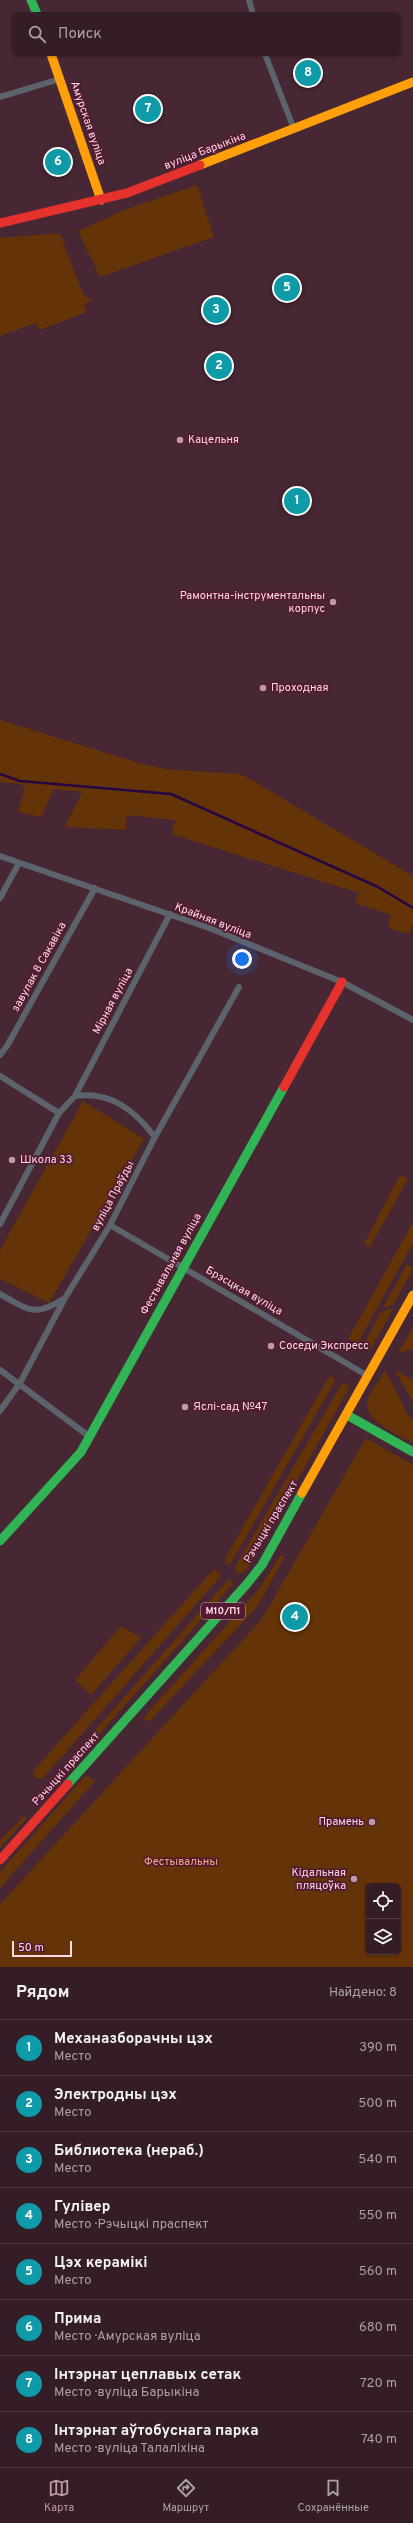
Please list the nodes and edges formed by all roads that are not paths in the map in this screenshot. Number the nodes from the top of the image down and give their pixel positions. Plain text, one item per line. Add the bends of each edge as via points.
1 (32, 0) edge
2 (249, 0) edge
3 (36, 12) edge
4 (252, 12) edge
5 (52, 56) edge
6 (266, 56) edge
7 (60, 80) junction
8 (413, 82) edge
9 (0, 97) edge
10 (294, 129) junction
11 (101, 200) junction
12 (0, 223) edge
13 (0, 856) edge
14 (19, 863) junction
15 (95, 888) junction
16 (0, 898) edge
17 (170, 914) junction
18 (342, 982) junction
19 (239, 987) dead end
20 (413, 1020) edge
21 (0, 1055) edge
22 (0, 1076) edge
23 (75, 1096) junction
24 (59, 1113) junction
25 (155, 1137) junction
26 (0, 1224) edge
27 (110, 1225) junction
28 (183, 1267) junction
29 (0, 1294) edge
30 (413, 1295) edge
31 (65, 1298) junction
32 (0, 1370) edge
33 (368, 1376) junction
34 (20, 1383) junction
35 (0, 1410) edge
36 (347, 1415) junction
37 (90, 1437) junction
38 (413, 1452) edge
39 (0, 1541) edge
40 (0, 1860) edge

1 - 3 main road
2 - 4 street
5 - 7 main road, Амурская вуліца
6 - 10 street
7 - 9 street
7 - 11 main road, Амурская вуліца
8 - 10 main road, вуліца Барыкіна
10 - 11 main road, вуліца Барыкіна via 127,193
11 - 12 main road, вуліца Барыкіна
13 - 14 street, Крайняя вуліца
14 - 15 street, Крайняя вуліца
14 - 16 street
15 - 17 street, Крайняя вуліца
15 - 21 street, завулак 8 Сакавіка
17 - 18 street, Крайняя вуліца
17 - 23 street, Мірная вуліца
18 - 20 street, Крайняя вуліца
18 - 28 main road, Фестывальная вуліца
19 - 25 street, вуліца Праўды
22 - 24 street
23 - 24 street, Мірная вуліца
23 - 25 street via 98,1094 107,1097 142,1120
24 - 26 street, Мірная вуліца
25 - 27 street, вуліца Праўды
27 - 28 street, Брэсцкая вуліца
27 - 31 street, вуліца Праўды
28 - 33 street, Брэсцкая вуліца
28 - 37 main road, Фестывальная вуліца
29 - 31 street via 25,1308 38,1311 50,1308
30 - 33 main road, Рэчыцкі праспект / М10/П1
31 - 34 street, вуліца Праўды
32 - 34 street
33 - 36 main road, Рэчыцкі праспект / М10/П1
34 - 35 street, вуліца Праўды
34 - 37 street
36 - 38 main road
36 - 40 main road, Рэчыцкі праспект / М10/П1 via 262,1565
37 - 39 main road, Фестывальная вуліца via 81,1452

